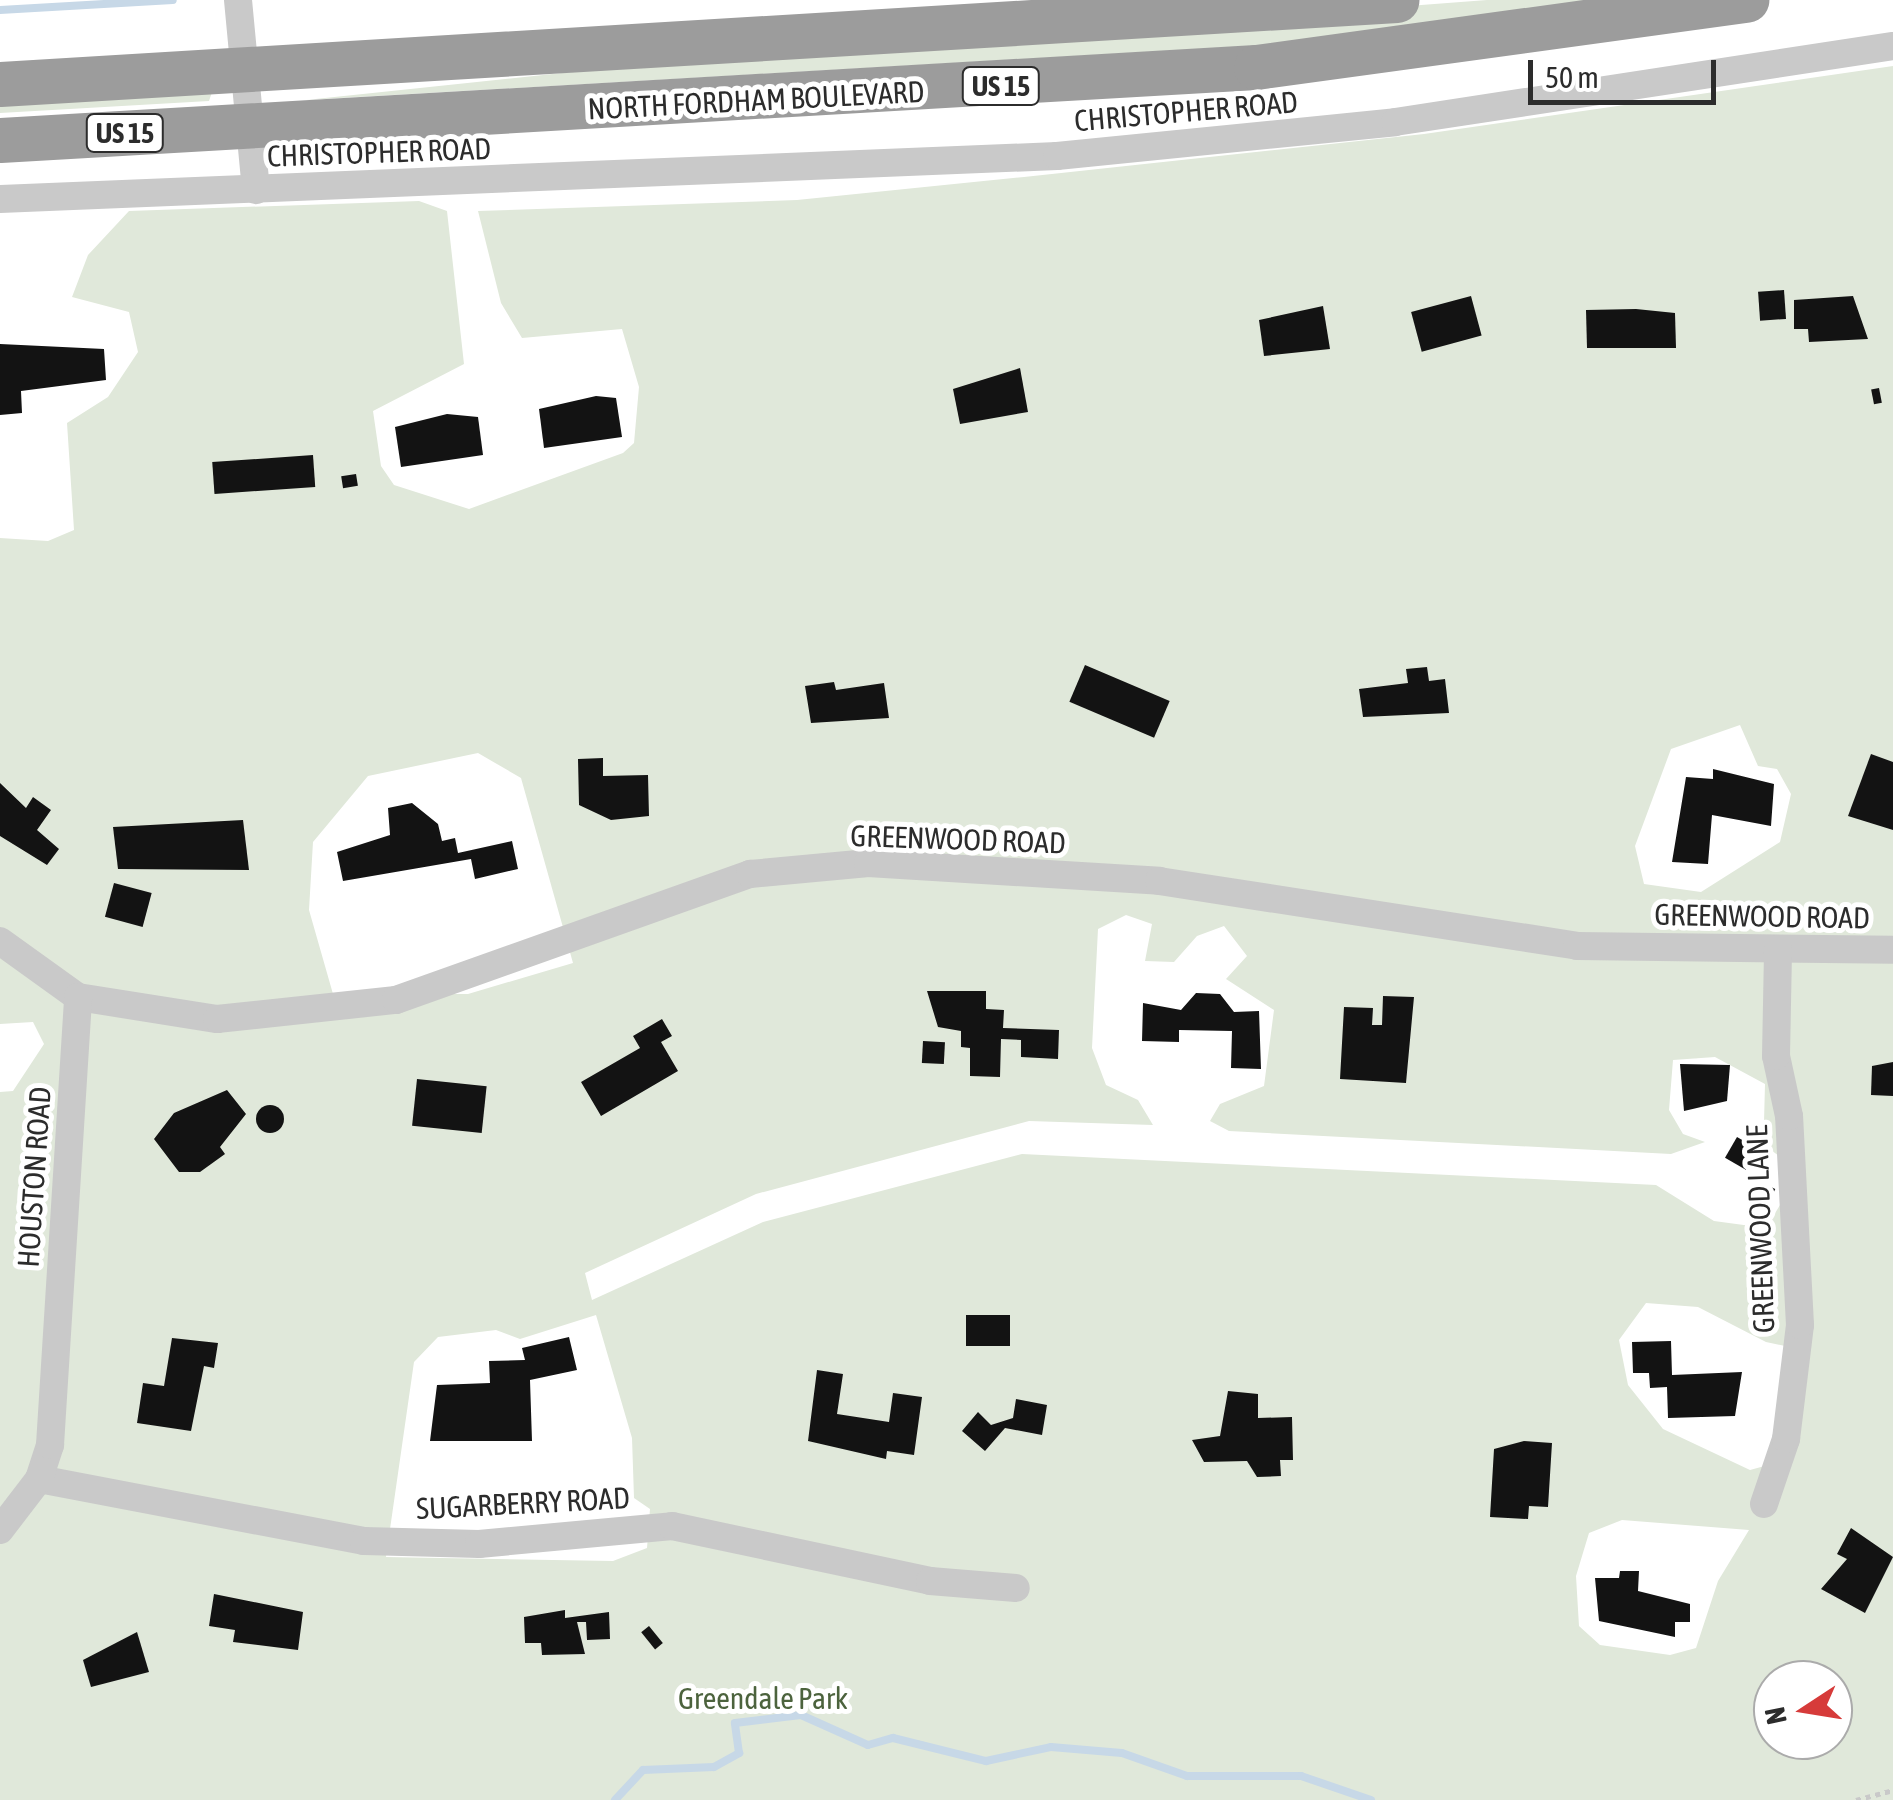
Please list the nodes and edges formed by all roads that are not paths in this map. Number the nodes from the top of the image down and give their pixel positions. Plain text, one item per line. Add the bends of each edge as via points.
1 (238, 0) edge
2 (1396, 0) edge
3 (1746, 0) edge
4 (1645, 8) edge
5 (1893, 46) edge
6 (245, 70) junction
7 (0, 84) edge
8 (250, 127) junction
9 (0, 140) edge
10 (256, 190) junction
11 (0, 200) edge
12 (0, 941) edge
13 (1778, 949) junction
14 (1893, 950) edge
15 (78, 998) junction
16 (39, 1479) junction
17 (1764, 1504) dead end
18 (0, 1530) edge
19 (1016, 1588) dead end

1 - 6 street
2 - 6 highway, NORTH FORDHAM BOULEVARD / US 15
3 - 4 highway, NORTH FORDHAM BOULEVARD / US 15
4 - 8 highway, NORTH FORDHAM BOULEVARD / US 15 via 1121,78
5 - 10 street, CHRISTOPHER ROAD via 1394,122 1057,156
6 - 7 highway, NORTH FORDHAM BOULEVARD / US 15
6 - 8 street
8 - 9 highway, NORTH FORDHAM BOULEVARD / US 15
8 - 10 street
10 - 11 street, CHRISTOPHER ROAD
12 - 15 street, GREENWOOD ROAD
13 - 14 street, GREENWOOD ROAD
13 - 15 street, GREENWOOD ROAD via 1577,946 1159,881 868,862 750,874 396,1000 217,1019
13 - 17 street, GREENWOOD LANE via 1776,1056 1789,1116 1800,1325 1786,1438
15 - 16 street, HOUSTON ROAD via 50,1444
16 - 18 street
16 - 19 street, SUGARBERRY ROAD via 364,1541 479,1544 672,1526 930,1581

